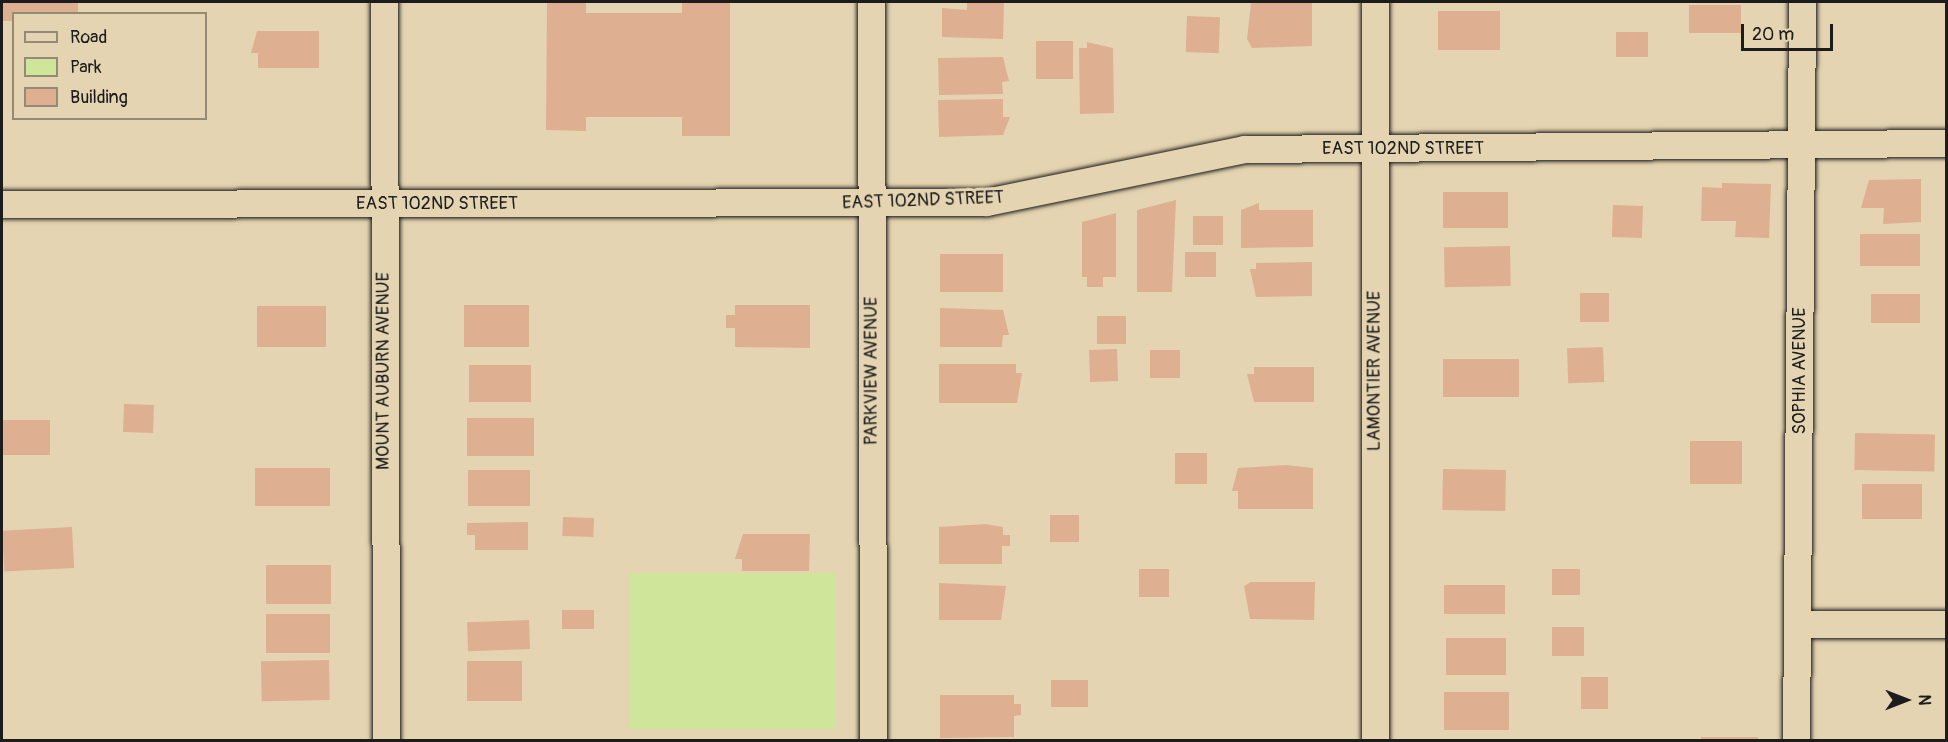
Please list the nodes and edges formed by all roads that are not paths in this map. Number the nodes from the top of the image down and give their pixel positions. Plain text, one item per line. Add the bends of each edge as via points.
1 (384, 2) edge
2 (870, 2) edge
3 (1375, 2) edge
4 (1802, 2) edge
5 (1947, 143) edge
6 (1801, 146) junction
7 (1375, 149) junction
8 (2, 204) edge
9 (384, 204) junction
10 (871, 204) junction
11 (1798, 624) junction
12 (1947, 624) edge
13 (386, 741) edge
14 (873, 741) edge
15 (1375, 741) edge
16 (1796, 741) edge

1 - 9 street, MOUNT AUBURN AVENUE
2 - 10 street, PARKVIEW AVENUE
3 - 7 street, LAMONTIER AVENUE
4 - 6 street, SOPHIA AVENUE
5 - 6 street, EAST 102ND STREET
6 - 7 street, EAST 102ND STREET
6 - 11 street, SOPHIA AVENUE
7 - 10 street, EAST 102ND STREET via 1244,149 996,200
7 - 15 street, LAMONTIER AVENUE
8 - 9 street, EAST 102ND STREET
9 - 10 street, EAST 102ND STREET
9 - 13 street, MOUNT AUBURN AVENUE
10 - 14 street, PARKVIEW AVENUE
11 - 12 street
11 - 16 street, SOPHIA AVENUE

